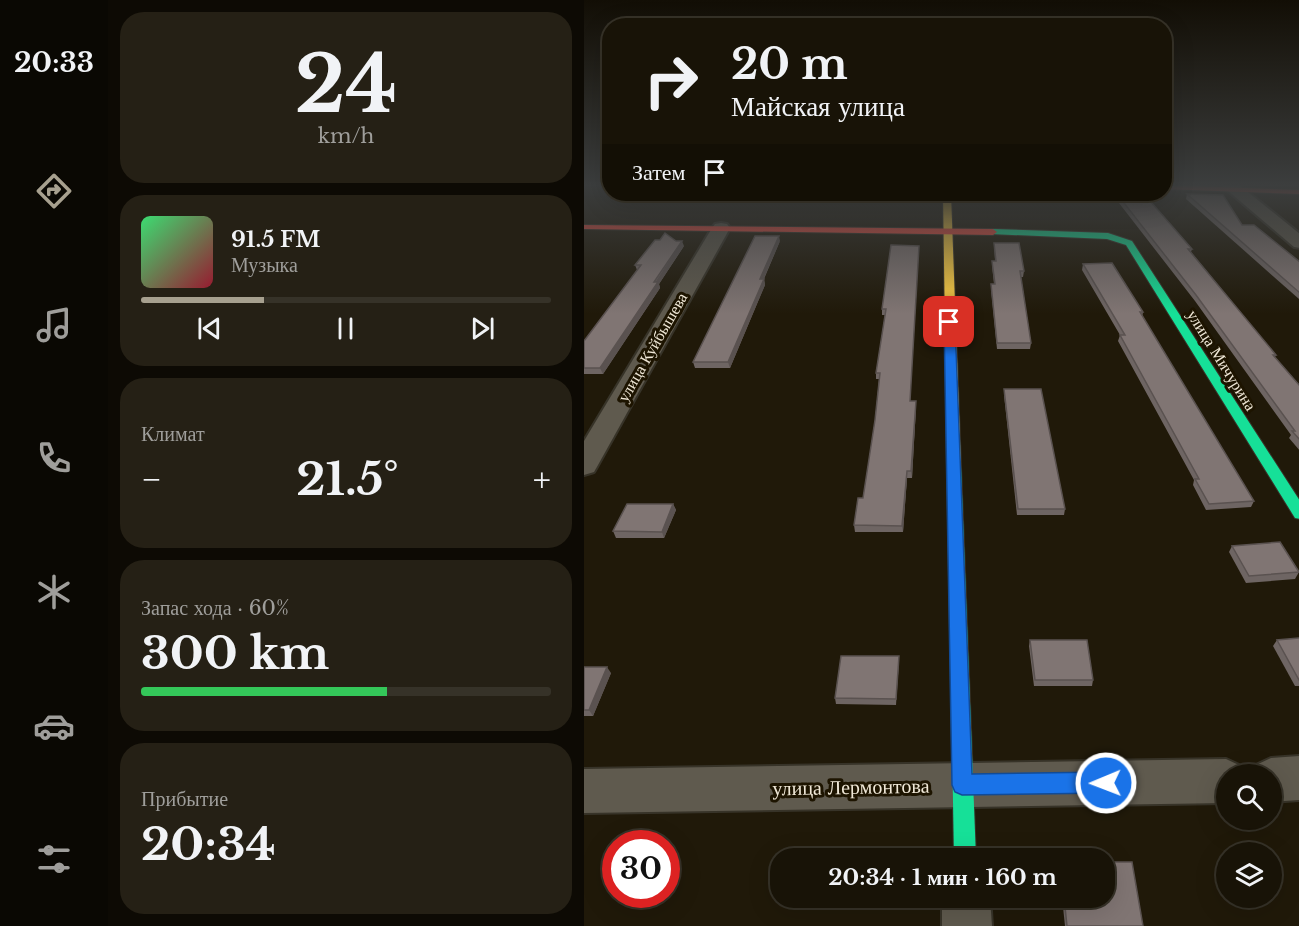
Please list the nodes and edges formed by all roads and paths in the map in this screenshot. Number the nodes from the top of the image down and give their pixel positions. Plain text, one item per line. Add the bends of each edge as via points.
1 (613, 227) edge
2 (1280, 227) edge
3 (721, 228) junction
4 (947, 230) junction
5 (1300, 243) edge
6 (584, 465) edge
7 (1300, 514) edge
8 (1300, 778) edge
9 (1282, 779) edge
10 (1216, 781) edge
11 (962, 785) junction
12 (584, 791) edge
13 (965, 848) edge
14 (966, 908) edge
15 (967, 926) edge

1 - 3 street
2 - 5 street
3 - 4 street
3 - 6 street, улица Куйбышева
4 - 7 street, улица Мичурина via 1108,236 1129,243
4 - 11 street
8 - 9 street
10 - 11 street, улица Лермонтова
11 - 12 street, улица Лермонтова
11 - 13 street
14 - 15 street

